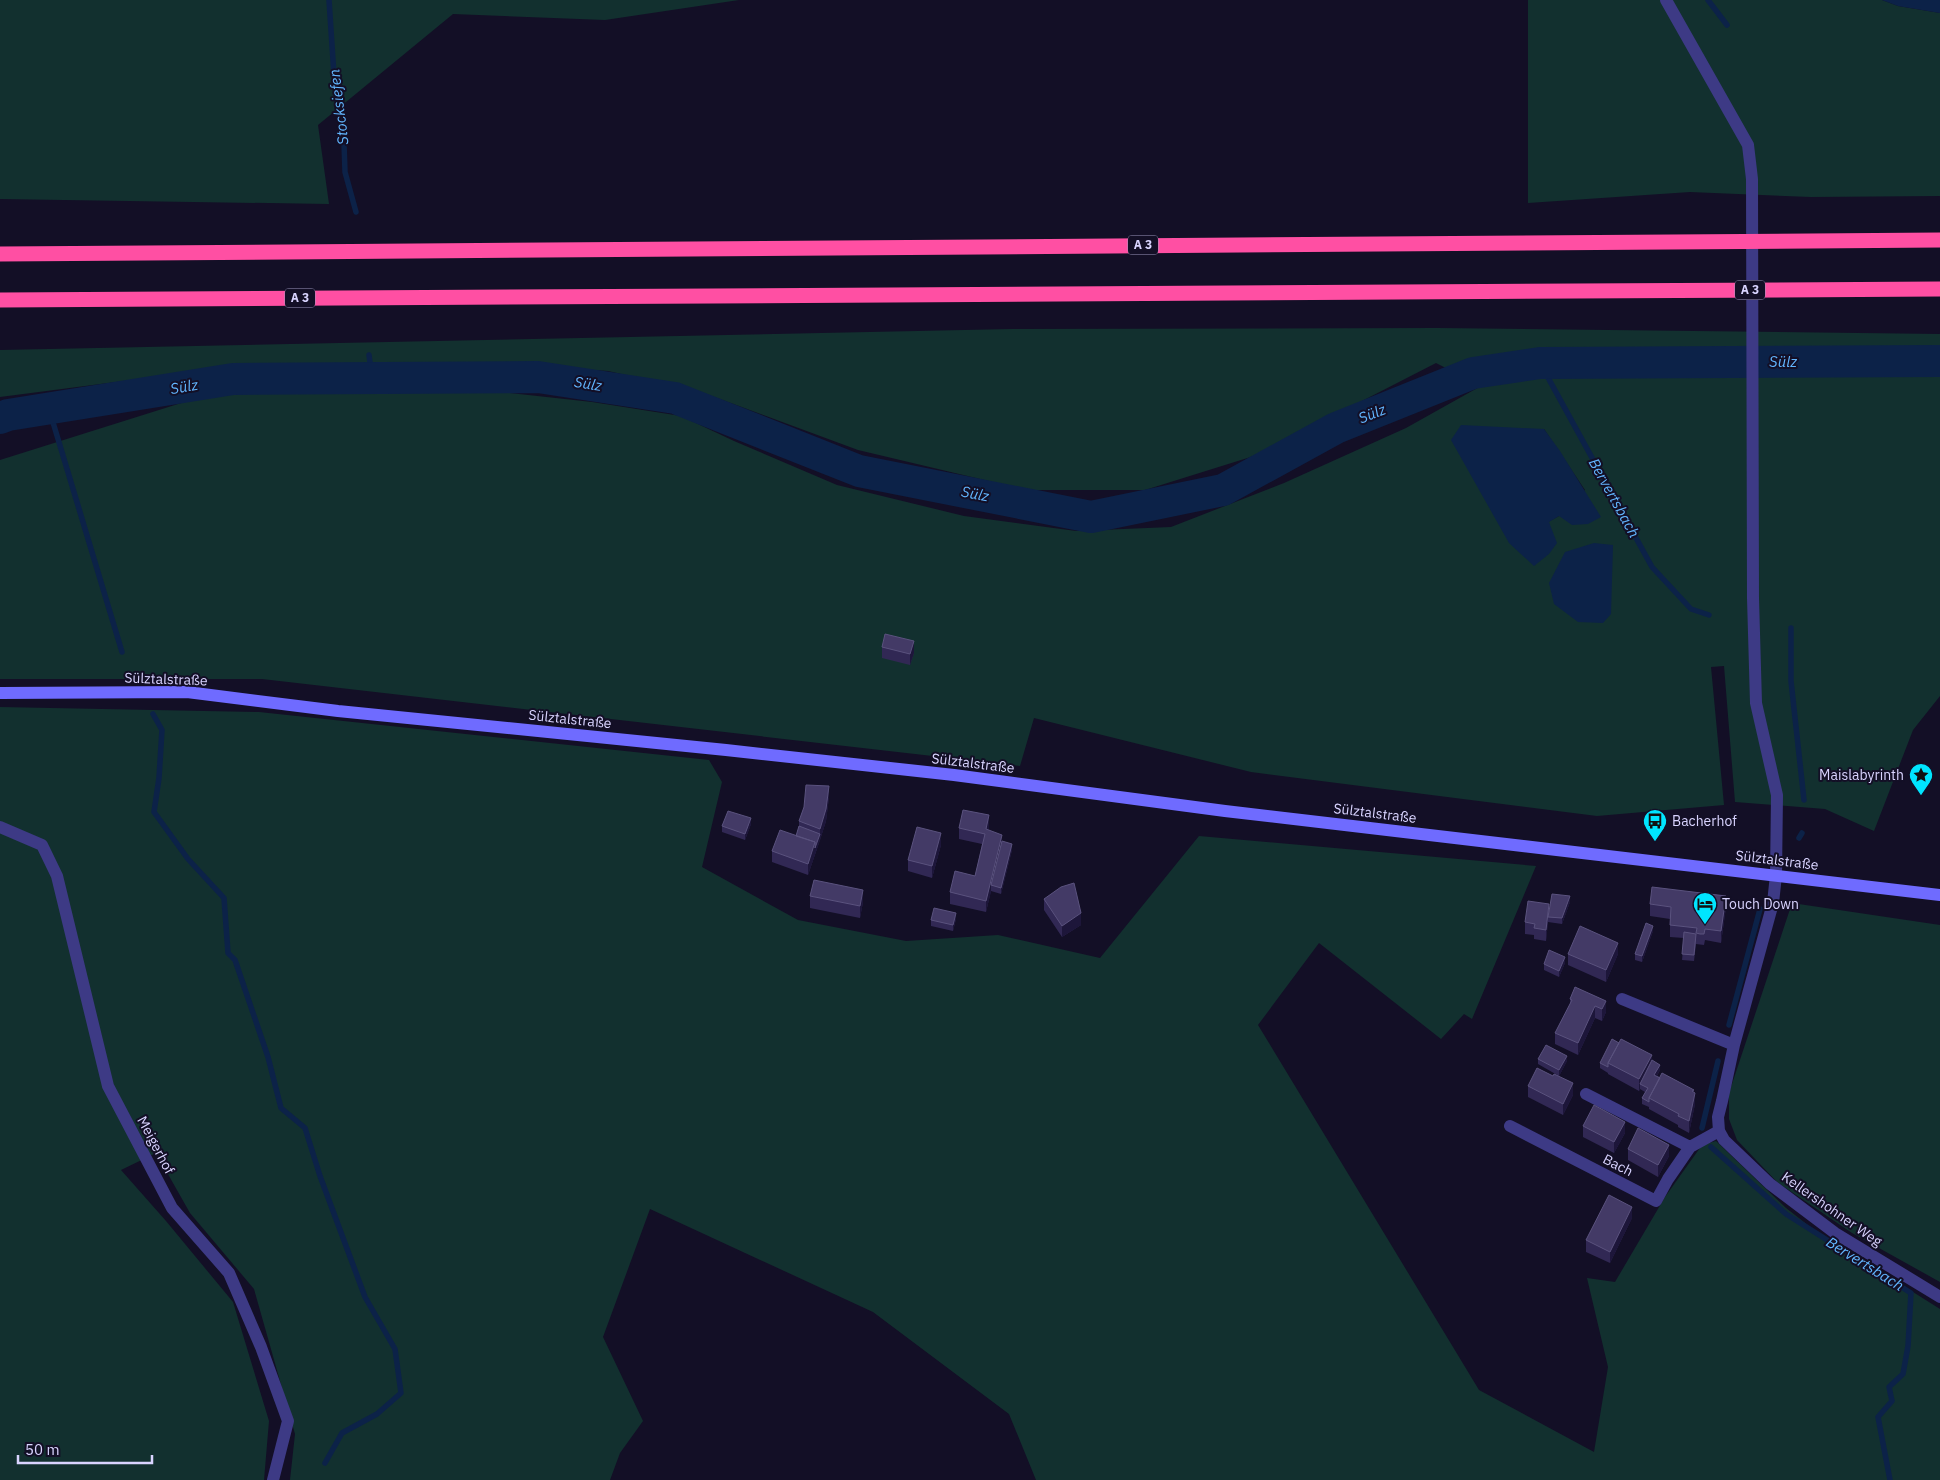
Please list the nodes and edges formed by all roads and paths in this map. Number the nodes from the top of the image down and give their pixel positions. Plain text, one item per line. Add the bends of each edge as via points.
1 (1666, 0) edge
2 (1940, 240) edge
3 (0, 254) edge
4 (1940, 290) edge
5 (0, 300) edge
6 (0, 693) edge
7 (0, 827) edge
8 (1776, 875) junction
9 (1940, 895) edge
10 (1622, 999) dead end
11 (1734, 1045) junction
12 (1586, 1094) dead end
13 (1510, 1126) dead end
14 (1719, 1131) junction
15 (1690, 1147) junction
16 (1940, 1297) edge
17 (273, 1480) edge

1 - 8 street via 1748,145 1752,179 1756,703 1777,795
2 - 3 highway, A 3
4 - 5 highway, A 3
6 - 8 main road, Sülztalstraße via 187,692 338,711 954,775
7 - 17 street, Meigerhof via 42,845 57,876 108,1086 172,1208 229,1273 261,1347 288,1421
8 - 9 main road, Sülztalstraße
8 - 11 street via 1773,903
10 - 11 street
11 - 14 street via 1718,1117
12 - 15 street
13 - 15 street, Bach via 1656,1202
14 - 15 street, Bach
14 - 16 street, Kellershohner Weg via 1724,1140 1770,1184 1835,1233

